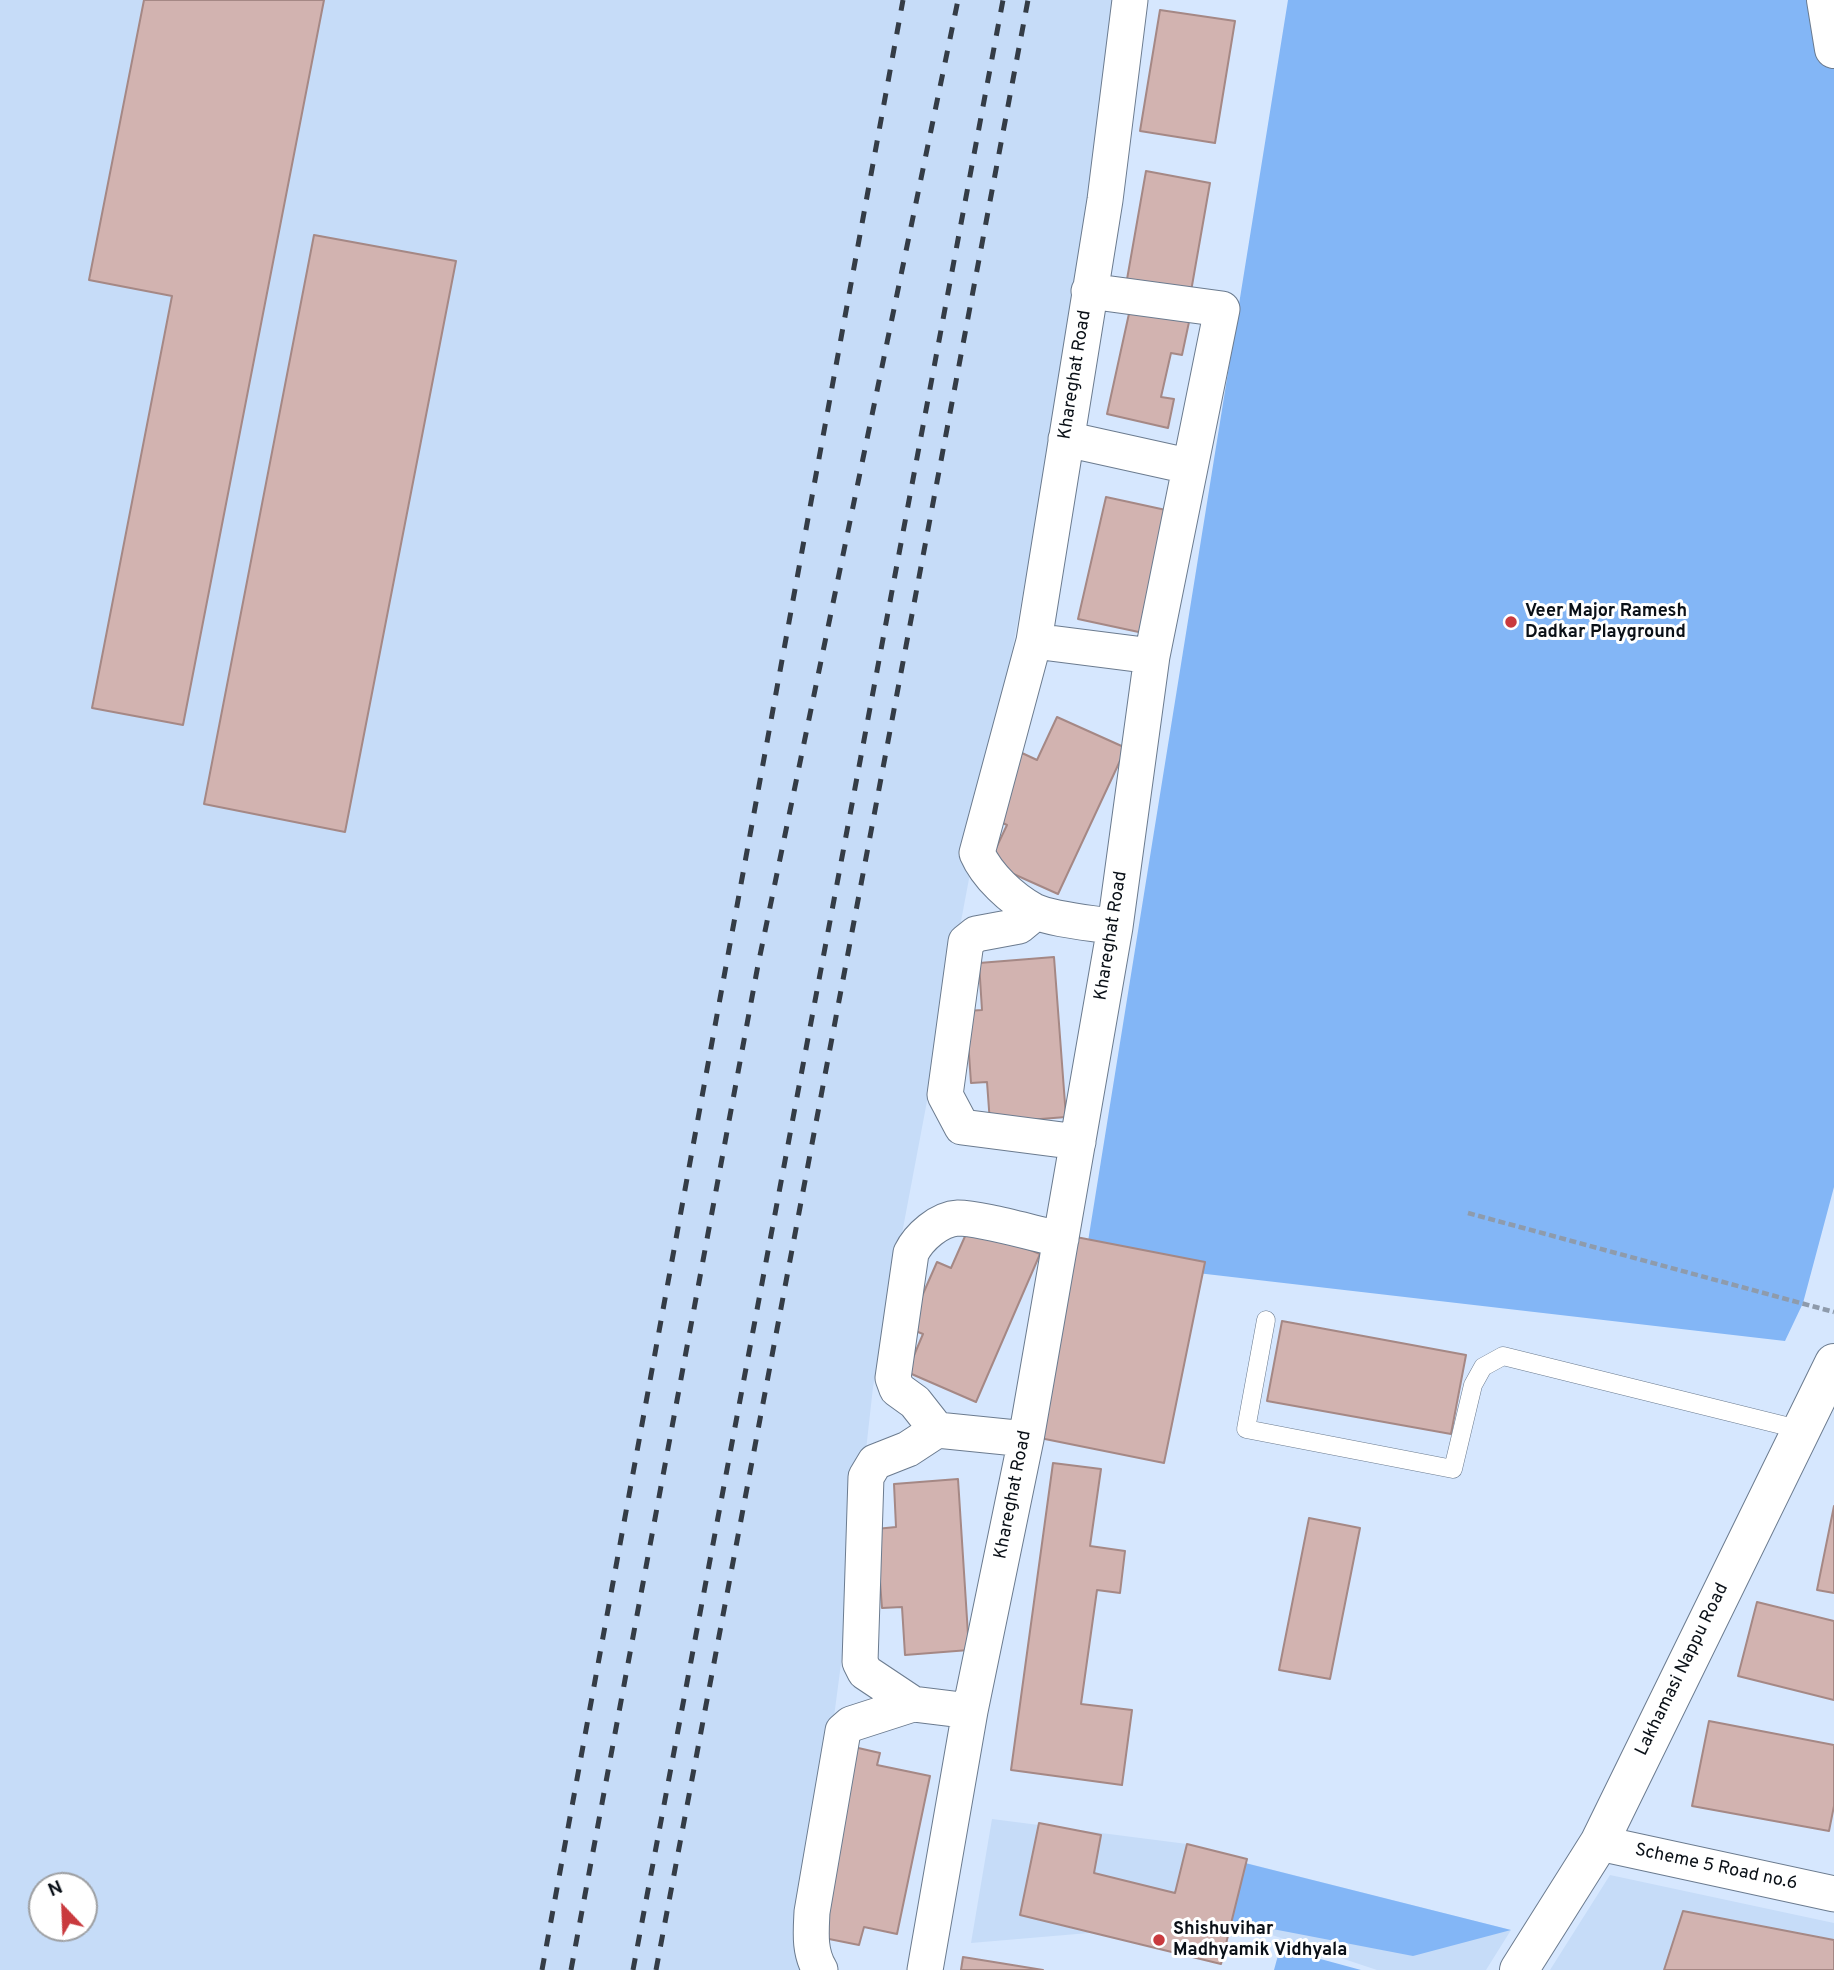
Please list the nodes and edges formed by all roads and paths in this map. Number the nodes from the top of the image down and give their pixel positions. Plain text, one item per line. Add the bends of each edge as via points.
1 (1130, 0) edge
2 (1826, 0) edge
3 (1834, 49) edge
4 (1089, 291) junction
5 (1066, 439) junction
6 (1188, 466) junction
7 (1034, 641) junction
8 (1152, 656) junction
9 (1036, 912) junction
10 (1115, 927) junction
11 (1077, 1142) junction
12 (1468, 1213) dead end
13 (1061, 1239) junction
14 (1834, 1312) edge
15 (1266, 1320) dead end
16 (1834, 1363) edge
17 (937, 1430) junction
18 (1810, 1435) edge
19 (1026, 1439) junction
20 (913, 1704) junction
21 (970, 1711) junction
22 (1599, 1843) junction
23 (1834, 1894) edge
24 (820, 1970) edge
25 (925, 1970) edge
26 (1520, 1970) edge

1 - 4 street, Khareghat Road
2 - 3 street
4 - 5 street, Khareghat Road
4 - 6 street, Khareghat Road via 1222,309
5 - 6 street
5 - 7 street, Khareghat Road
6 - 8 street, Khareghat Road
7 - 8 street
7 - 9 street, Khareghat Road via 977,853 991,875
8 - 10 street, Khareghat Road
9 - 10 street
9 - 11 street via 1019,926 976,934 965,942 945,1095 962,1127
10 - 11 street, Khareghat Road
11 - 13 street, Khareghat Road
12 - 14 path
13 - 17 street via 957,1218 933,1228 916,1243 893,1378 897,1389 915,1402
13 - 19 street, Khareghat Road
15 - 18 lane via 1246,1429 1453,1469 1473,1385 1483,1367 1503,1356
16 - 18 street, Lakhamasi Nappu Road
17 - 19 street
17 - 20 street via 908,1449 875,1462 866,1477 860,1662 864,1672
18 - 22 street, Lakhamasi Nappu Road
19 - 21 street, Khareghat Road
20 - 21 street
20 - 24 street via 851,1724 843,1731 810,1940
21 - 25 street, Khareghat Road
22 - 23 street, Scheme 5 Road no.6
22 - 26 street, Lakhamasi Nappu Road

